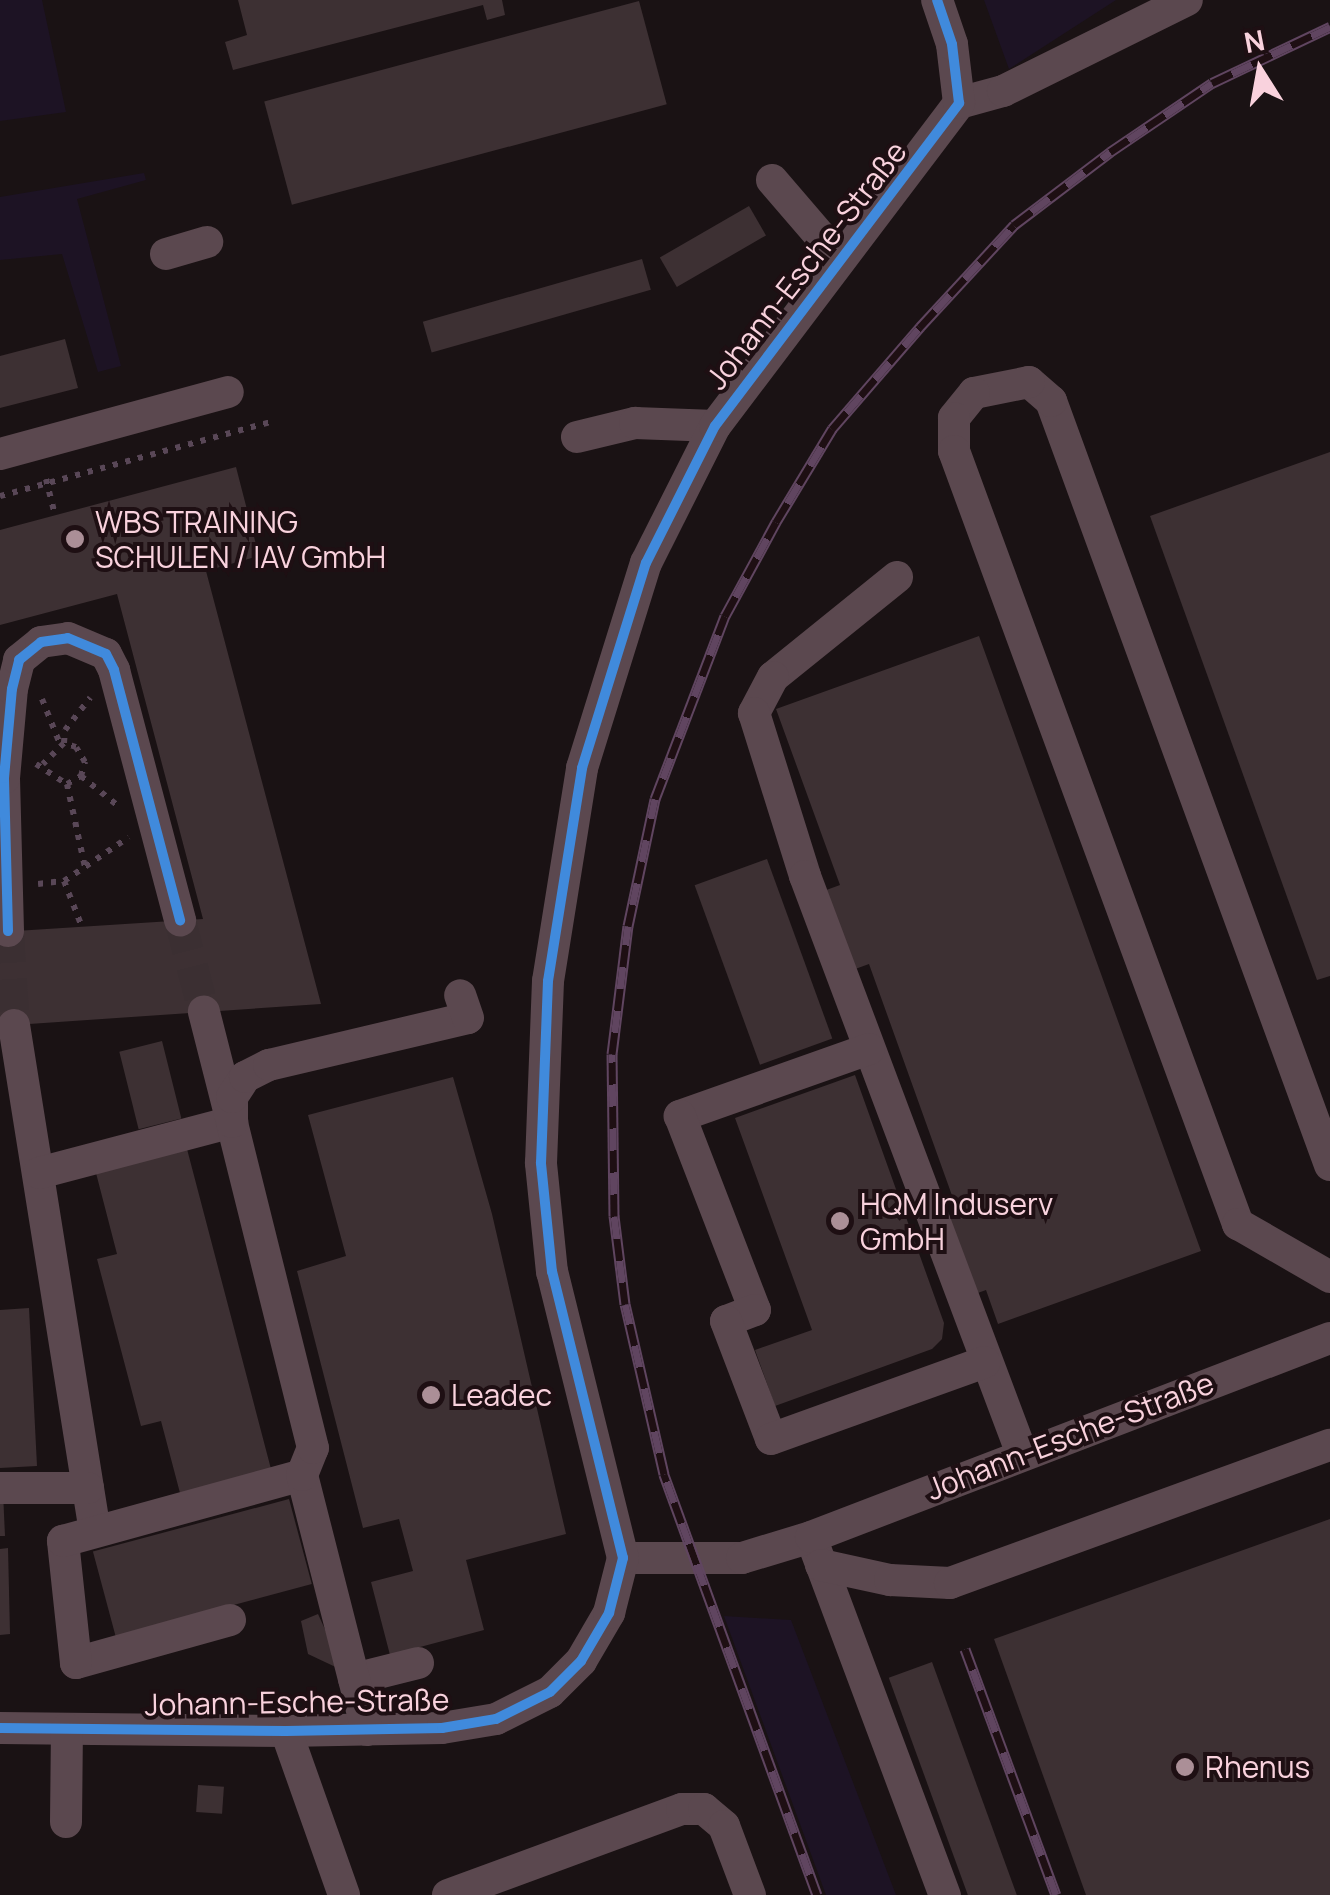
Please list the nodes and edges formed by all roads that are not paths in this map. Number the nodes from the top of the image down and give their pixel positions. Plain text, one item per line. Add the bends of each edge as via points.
1 (938, 0) edge
2 (1187, 0) edge
3 (959, 103) junction
4 (772, 180) dead end
5 (207, 242) dead end
6 (166, 254) dead end
7 (839, 258) junction
8 (228, 392) dead end
9 (715, 426) junction
10 (577, 437) dead end
11 (0, 454) edge
12 (897, 576) dead end
13 (180, 920) tunnel mouth
14 (8, 932) dead end
15 (460, 995) dead end
16 (204, 1012) tunnel mouth
17 (14, 1025) tunnel mouth
18 (868, 1049) junction
19 (232, 1122) junction
20 (1330, 1165) edge
21 (39, 1172) junction
22 (1330, 1277) edge
23 (1330, 1338) edge
24 (984, 1362) junction
25 (1330, 1445) edge
26 (1022, 1454) junction
27 (302, 1475) junction
28 (0, 1488) edge
29 (88, 1488) junction
30 (95, 1532) junction
31 (816, 1551) junction
32 (622, 1558) junction
33 (230, 1620) dead end
34 (418, 1663) dead end
35 (354, 1679) junction
36 (0, 1728) edge
37 (66, 1729) junction
38 (367, 1730) junction
39 (286, 1731) junction
40 (66, 1822) dead end
41 (344, 1895) edge
42 (448, 1895) edge
43 (750, 1895) edge
44 (945, 1895) edge

1 - 3 street
2 - 3 street via 1004,91
3 - 7 street, Johann-Esche-Straße
4 - 7 street
5 - 6 street
7 - 9 street, Johann-Esche-Straße
8 - 11 street
9 - 10 street via 635,423
9 - 32 street, Johann-Esche-Straße via 646,564 609,664 582,768 548,981 546,1224 564,1330
12 - 18 street via 772,678 754,713
13 - 14 street via 106,654 84,640 41,642 19,660 4,778
15 - 19 street via 468,1018 269,1065 246,1077 232,1097
16 - 19 street
17 - 21 street
18 - 24 street
18 - 24 street via 680,1116 755,1310 726,1321 770,1439
19 - 21 street
19 - 27 street via 313,1448
20 - 22 street via 1051,402 1029,382 974,393 954,418 954,451 1238,1224
21 - 29 street
23 - 26 street, Johann-Esche-Straße
24 - 26 street
25 - 31 street via 950,1583 890,1580
26 - 31 street, Johann-Esche-Straße
27 - 30 street
27 - 35 street
28 - 29 street
29 - 30 street
30 - 33 street via 63,1541 76,1663
31 - 32 street, Johann-Esche-Straße
31 - 44 street
32 - 38 street, Johann-Esche-Straße via 609,1613 581,1662 550,1692 496,1719
34 - 35 street
35 - 38 street
36 - 37 street, Johann-Esche-Straße
37 - 39 street, Johann-Esche-Straße
37 - 40 street
38 - 39 street, Johann-Esche-Straße
39 - 41 street
42 - 43 street via 682,1809 704,1809 724,1826

